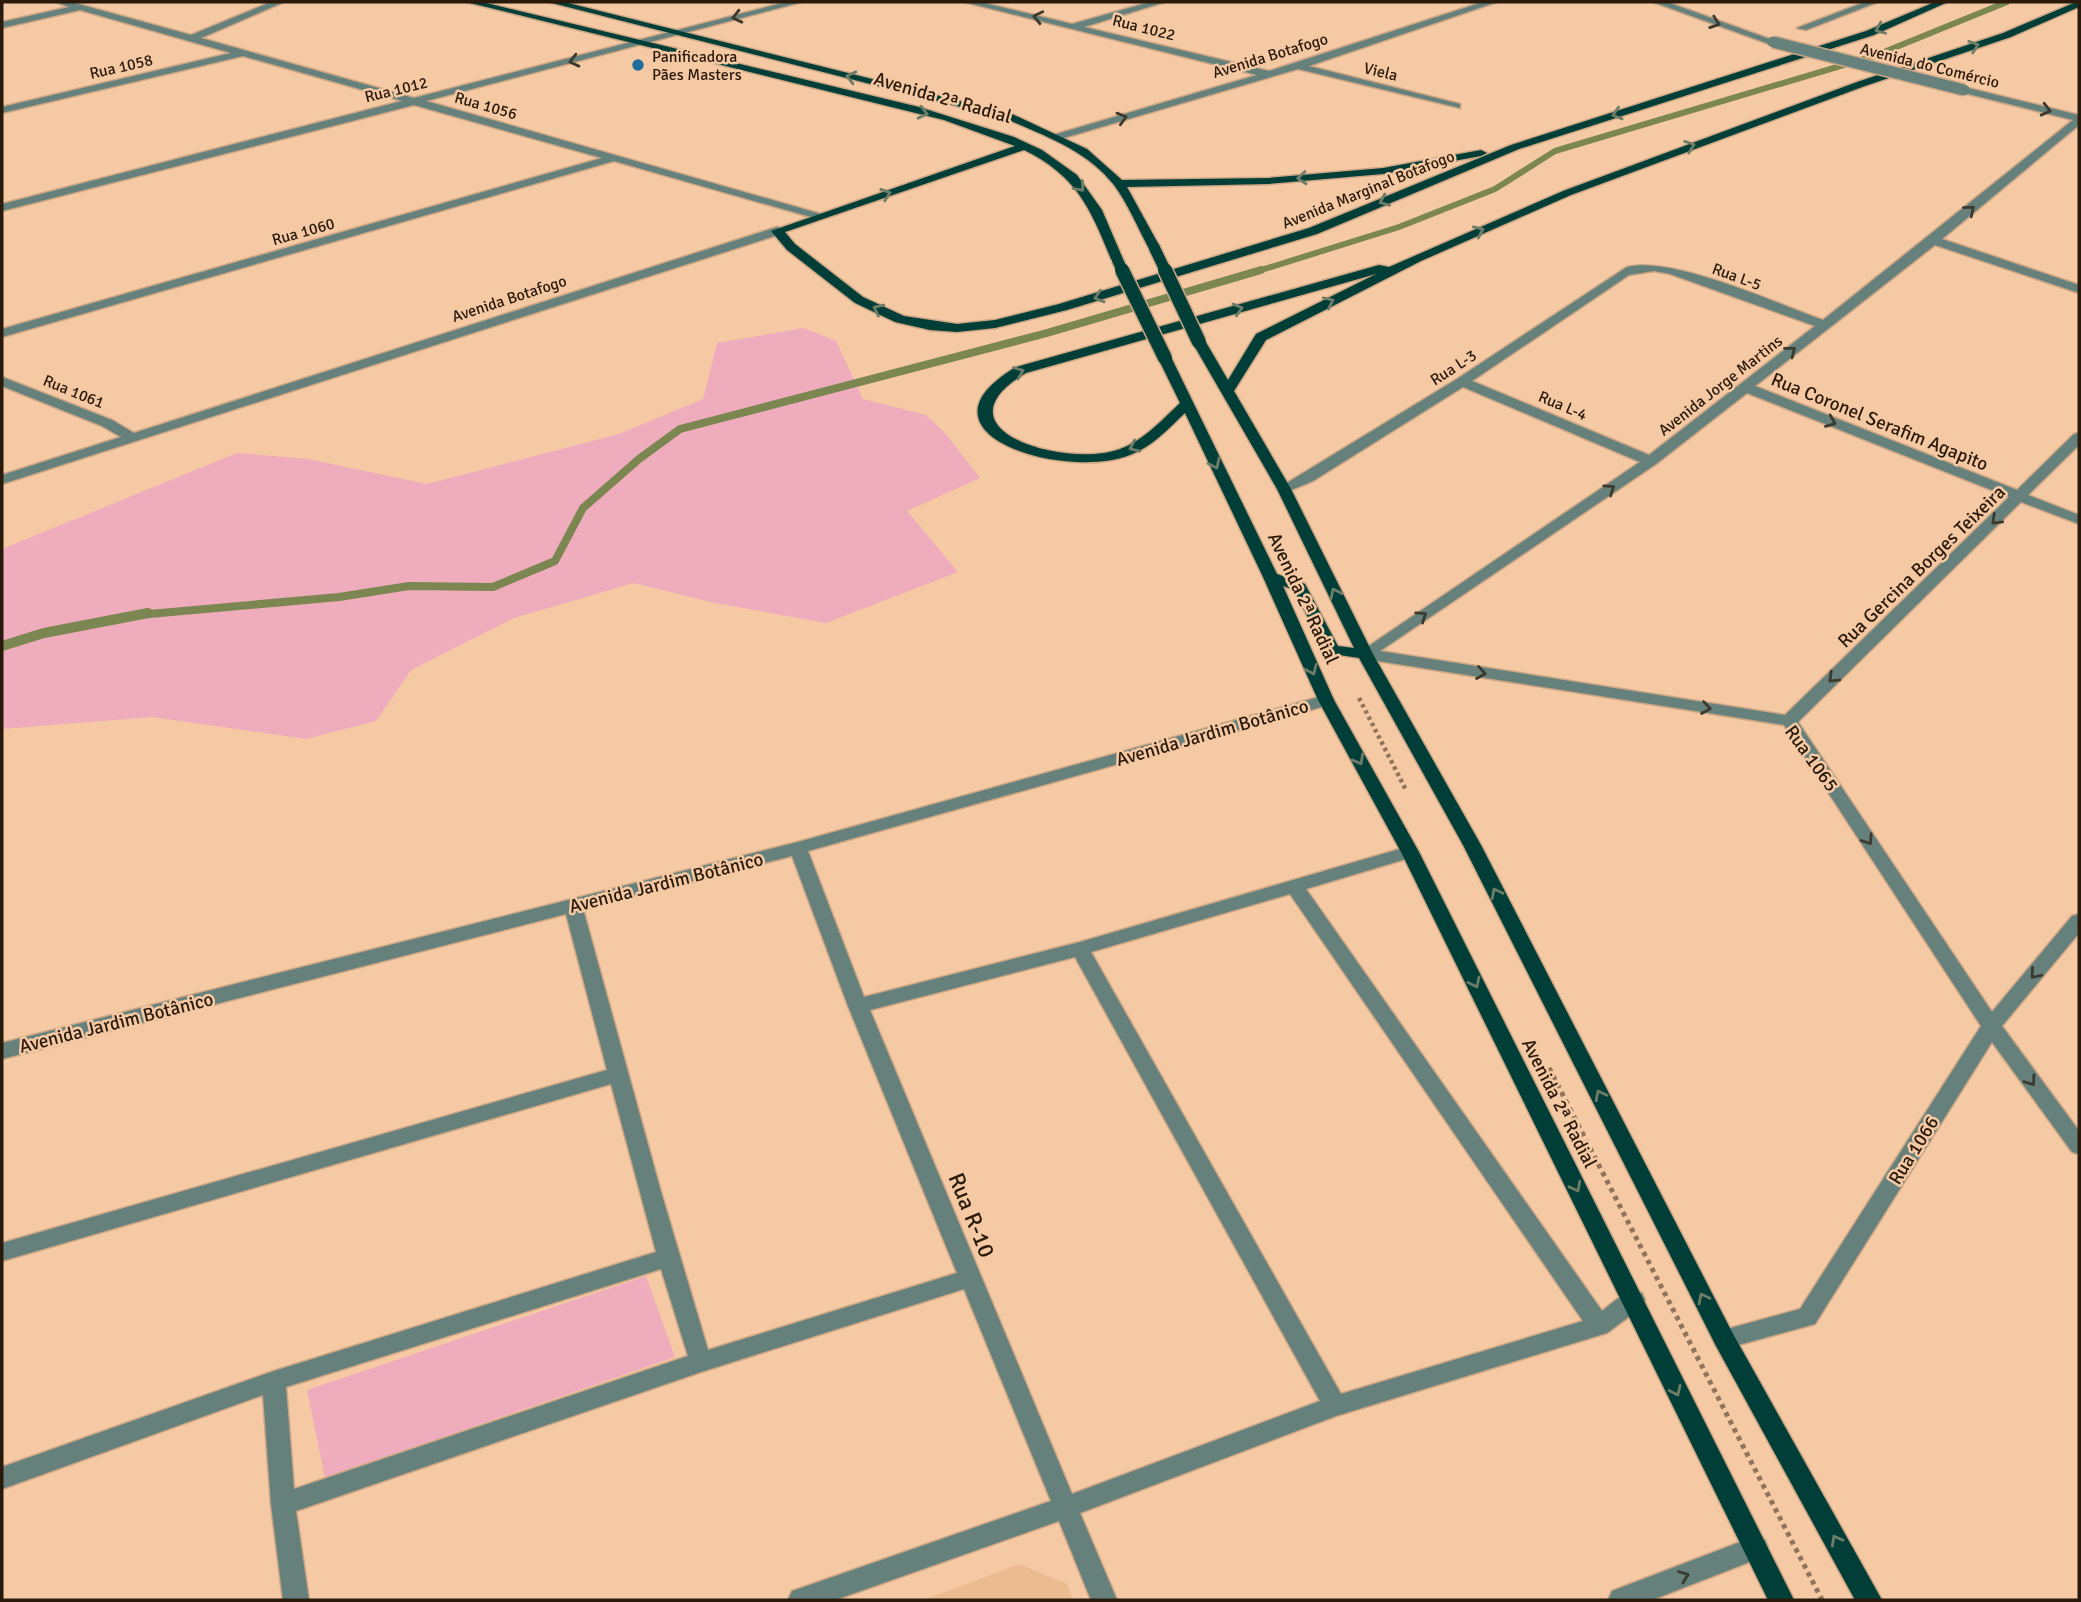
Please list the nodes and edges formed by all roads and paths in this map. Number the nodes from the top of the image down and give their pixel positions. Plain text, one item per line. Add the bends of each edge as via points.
1 (61, 2) edge
2 (279, 2) edge
3 (471, 2) edge
4 (553, 2) edge
5 (797, 2) edge
6 (969, 2) edge
7 (1160, 2) edge
8 (1492, 2) edge
9 (1658, 2) edge
10 (1873, 2) edge
11 (1943, 2) edge
12 (2079, 4) edge
13 (81, 7) junction
14 (2, 25) edge
15 (1076, 26) junction
16 (1802, 28) dead end
17 (677, 32) junction
18 (195, 37) junction
19 (640, 44) junction
20 (247, 52) junction
21 (690, 56) junction
22 (1298, 66) junction
23 (1270, 75) junction
24 (413, 101) junction
25 (1456, 106) dead end
26 (2, 110) edge
27 (2079, 119) edge
28 (1057, 137) junction
29 (1026, 146) junction
30 (1515, 146) junction
31 (613, 158) junction
32 (1119, 184) junction
33 (2, 208) edge
34 (822, 216) junction
35 (777, 231) junction
36 (1933, 240) junction
37 (1417, 258) junction
38 (1636, 268) joint
39 (2079, 289) edge
40 (1824, 325) junction
41 (2, 333) edge
42 (2, 381) edge
43 (1462, 382) junction
44 (1745, 387) junction
45 (1227, 392) junction
46 (1186, 405) junction
47 (131, 437) junction
48 (2079, 437) edge
49 (1651, 461) junction
50 (2, 480) edge
51 (1284, 489) junction
52 (2020, 497) junction
53 (2079, 520) edge
54 (1270, 577) junction
55 (1358, 654) junction
56 (1326, 700) junction
57 (1789, 721) junction
58 (1410, 797) dead end
59 (798, 848) junction
60 (1410, 852) junction
61 (1296, 888) junction
62 (573, 906) junction
63 (2079, 922) edge
64 (1080, 949) junction
65 (858, 1006) junction
66 (1991, 1026) junction
67 (2, 1051) edge
68 (1542, 1056) dead end
69 (620, 1074) junction
70 (2079, 1146) edge
71 (2, 1252) edge
72 (667, 1258) junction
73 (970, 1278) junction
74 (1634, 1300) junction
75 (1599, 1326) junction
76 (1724, 1339) junction
77 (701, 1362) junction
78 (274, 1381) junction
79 (1335, 1406) junction
80 (2, 1478) edge
81 (283, 1504) junction
82 (1065, 1508) junction
83 (1756, 1548) junction
84 (296, 1600) edge
85 (801, 1600) edge
86 (1104, 1600) edge
87 (1621, 1600) edge
88 (1781, 1600) edge
89 (1822, 1600) edge
90 (1869, 1600) edge

1 - 13 street, Rua 1056
2 - 18 street
3 - 19 main road, Avenida 2ª Radial
4 - 17 main road, Avenida 2ª Radial
5 -> 17 street, Rua 1012
15 -> 6 street, Rua 1022
7 - 15 street
8 - 22 street, Avenida Botafogo
9 -> 27 street, Avenida do Comércio, bridge via 1773,42
10 - 16 street
11 -> 30 main road, Avenida Marginal Botafogo via 1870,33
37 -> 12 main road via 1567,192 2007,35
13 - 14 street
13 - 18 street, Rua 1056
15 - 23 street, Rua 1022
17 - 19 street, Rua 1012
17 - 21 main road
28 -> 17 main road, Avenida 2ª Radial via 1007,116
18 - 20 street, Rua 1056
19 - 21 main road, Avenida 2ª Radial
19 -> 24 street, Rua 1012
20 - 24 street, Rua 1056
20 - 26 street, Rua 1058
21 -> 29 main road, Avenida 2ª Radial via 927,114
22 - 23 street, Avenida Botafogo
22 - 25 street, Viela
28 -> 23 street, Avenida Botafogo
24 - 31 street, Rua 1056
24 - 33 street, Rua 1012
36 -> 27 street, Avenida Jorge Martins
28 - 32 main road, Avenida 2ª Radial via 1103,167
34 -> 29 main road, Avenida Botafogo
29 -> 46 main road, Avenida 2ª Radial, bridge via 1066,170 1091,199
30 -> 32 main road via 1383,171 1268,181
30 -> 35 main road, Avenida Marginal Botafogo via 1313,231 995,324 957,328 900,319 859,300
31 - 34 street, Rua 1056
31 - 41 street, Rua 1060
32 - 45 main road, Avenida 2ª Radial, bridge
34 - 35 main road, Avenida Botafogo
35 - 47 street, Avenida Botafogo
36 - 39 street
36 - 40 street, Avenida Jorge Martins
45 -> 37 main road via 1261,337
46 -> 37 main road via 1153,439 1116,455 1070,459 1031,452 1002,438 992,429 984,409 998,383 1021,370
38 - 40 street, Rua L-5 via 1673,271
38 - 43 street, Rua L-3
44 -> 40 street, Avenida Jorge Martins
42 - 47 street, Rua 1061
43 - 49 street, Rua L-4
43 - 51 street, Rua L-3
44 - 49 street, Avenida Jorge Martins
44 -> 52 street, Rua Coronel Serafim Agapito
45 - 51 main road, Avenida 2ª Radial
46 -> 54 main road, Avenida 2ª Radial
47 - 50 street, Avenida Botafogo
48 - 52 street, Rua Gercina Borges Teixeira
55 -> 49 street, Avenida Jorge Martins
55 -> 51 main road, Avenida 2ª Radial
52 - 53 street, Rua Coronel Serafim Agapito
52 -> 57 street, Rua Gercina Borges Teixeira
54 - 55 main road via 1300,587 1332,650
54 -> 56 main road, Avenida 2ª Radial
55 -> 57 street, Rua 1065
55 - 58 path via 1348,674
76 -> 55 main road, Avenida 2ª Radial via 1472,845
56 - 59 street, Avenida Jardim Botânico
56 -> 60 main road, Avenida 2ª Radial
57 -> 66 street, Rua 1065
59 - 62 street, Avenida Jardim Botânico
59 - 65 street, Rua R-10
60 - 61 street
60 -> 74 main road, Avenida 2ª Radial
61 - 64 street
61 - 75 street
62 - 67 street, Avenida Jardim Botânico
62 - 69 street
63 -> 66 street, Rua 1066
64 - 65 street
64 - 79 street
65 - 73 street, Rua R-10
66 -> 70 street, Rua 1065
66 - 76 street, Rua 1066 via 1807,1317
68 - 89 path
69 - 71 street
69 - 72 street
72 - 77 street
72 - 78 street
73 - 77 street
73 - 82 street, Rua R-10
74 - 75 street
74 -> 83 main road, Avenida 2ª Radial
75 - 79 street
90 -> 76 main road, Avenida 2ª Radial
77 - 81 street
78 - 80 street
78 - 81 street
79 - 82 street
81 - 84 street
82 - 85 street
82 - 86 street, Rua R-10
87 -> 83 street
83 - 88 main road, Avenida 2ª Radial

